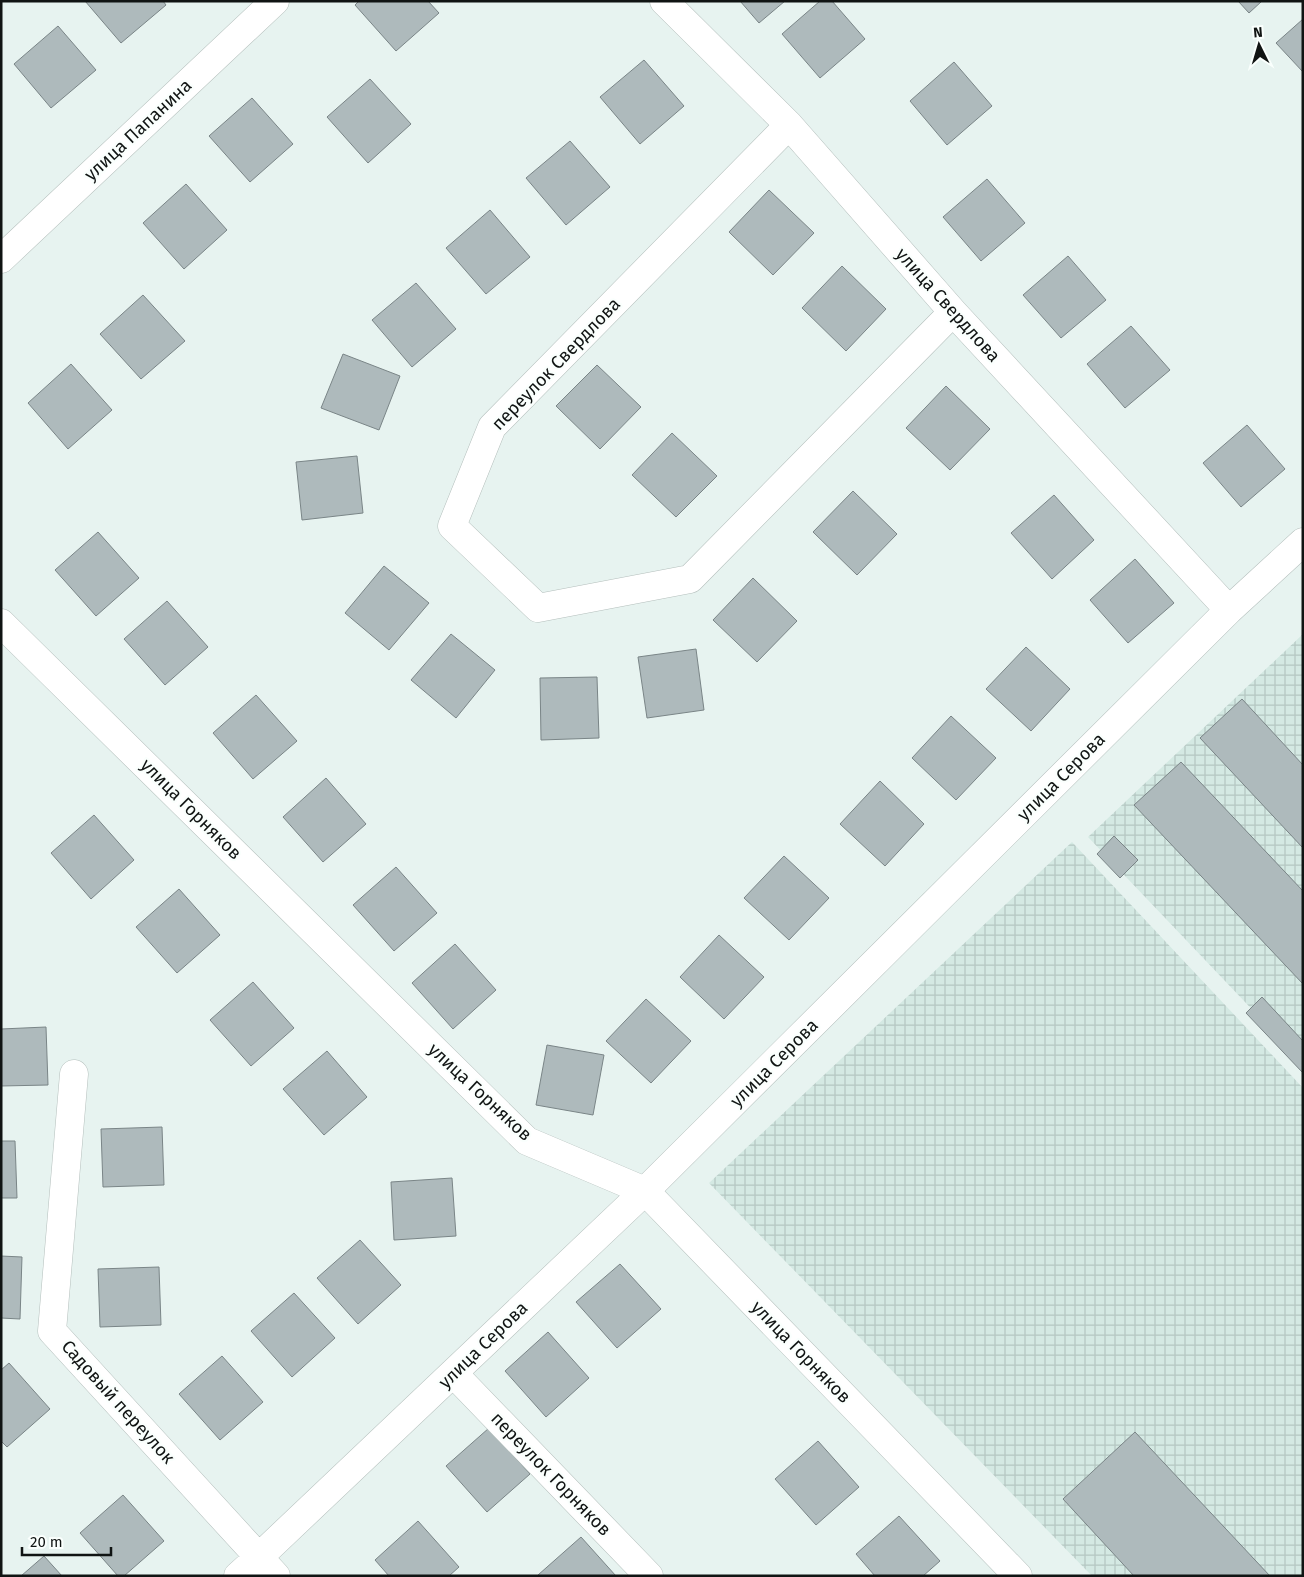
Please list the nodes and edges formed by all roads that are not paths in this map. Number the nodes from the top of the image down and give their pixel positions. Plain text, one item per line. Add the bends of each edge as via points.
1 (275, 1) edge
2 (664, 1) edge
3 (789, 125) junction
4 (1, 259) edge
5 (952, 312) junction
6 (1303, 542) edge
7 (1229, 610) junction
8 (1, 622) edge
9 (74, 1074) dead end
10 (645, 1191) junction
11 (453, 1373) junction
12 (268, 1567) edge
13 (238, 1576) edge
14 (649, 1576) edge
15 (1018, 1576) edge

1 - 4 street, улица Папанина
2 - 3 street, улица Свердлова
3 - 5 street, улица Свердлова
3 - 5 street, переулок Свердлова via 492,427 452,526 538,608 690,579
5 - 7 street, улица Свердлова
6 - 7 street, улица Серова
7 - 10 street, улица Серова
8 - 10 street, улица Горняков via 527,1141
9 - 12 street, Садовый переулок via 52,1331
10 - 11 street, улица Серова
10 - 15 street, улица Горняков
11 - 12 street, улица Серова
11 - 14 street, переулок Горняков
12 - 13 street, улица Серова

